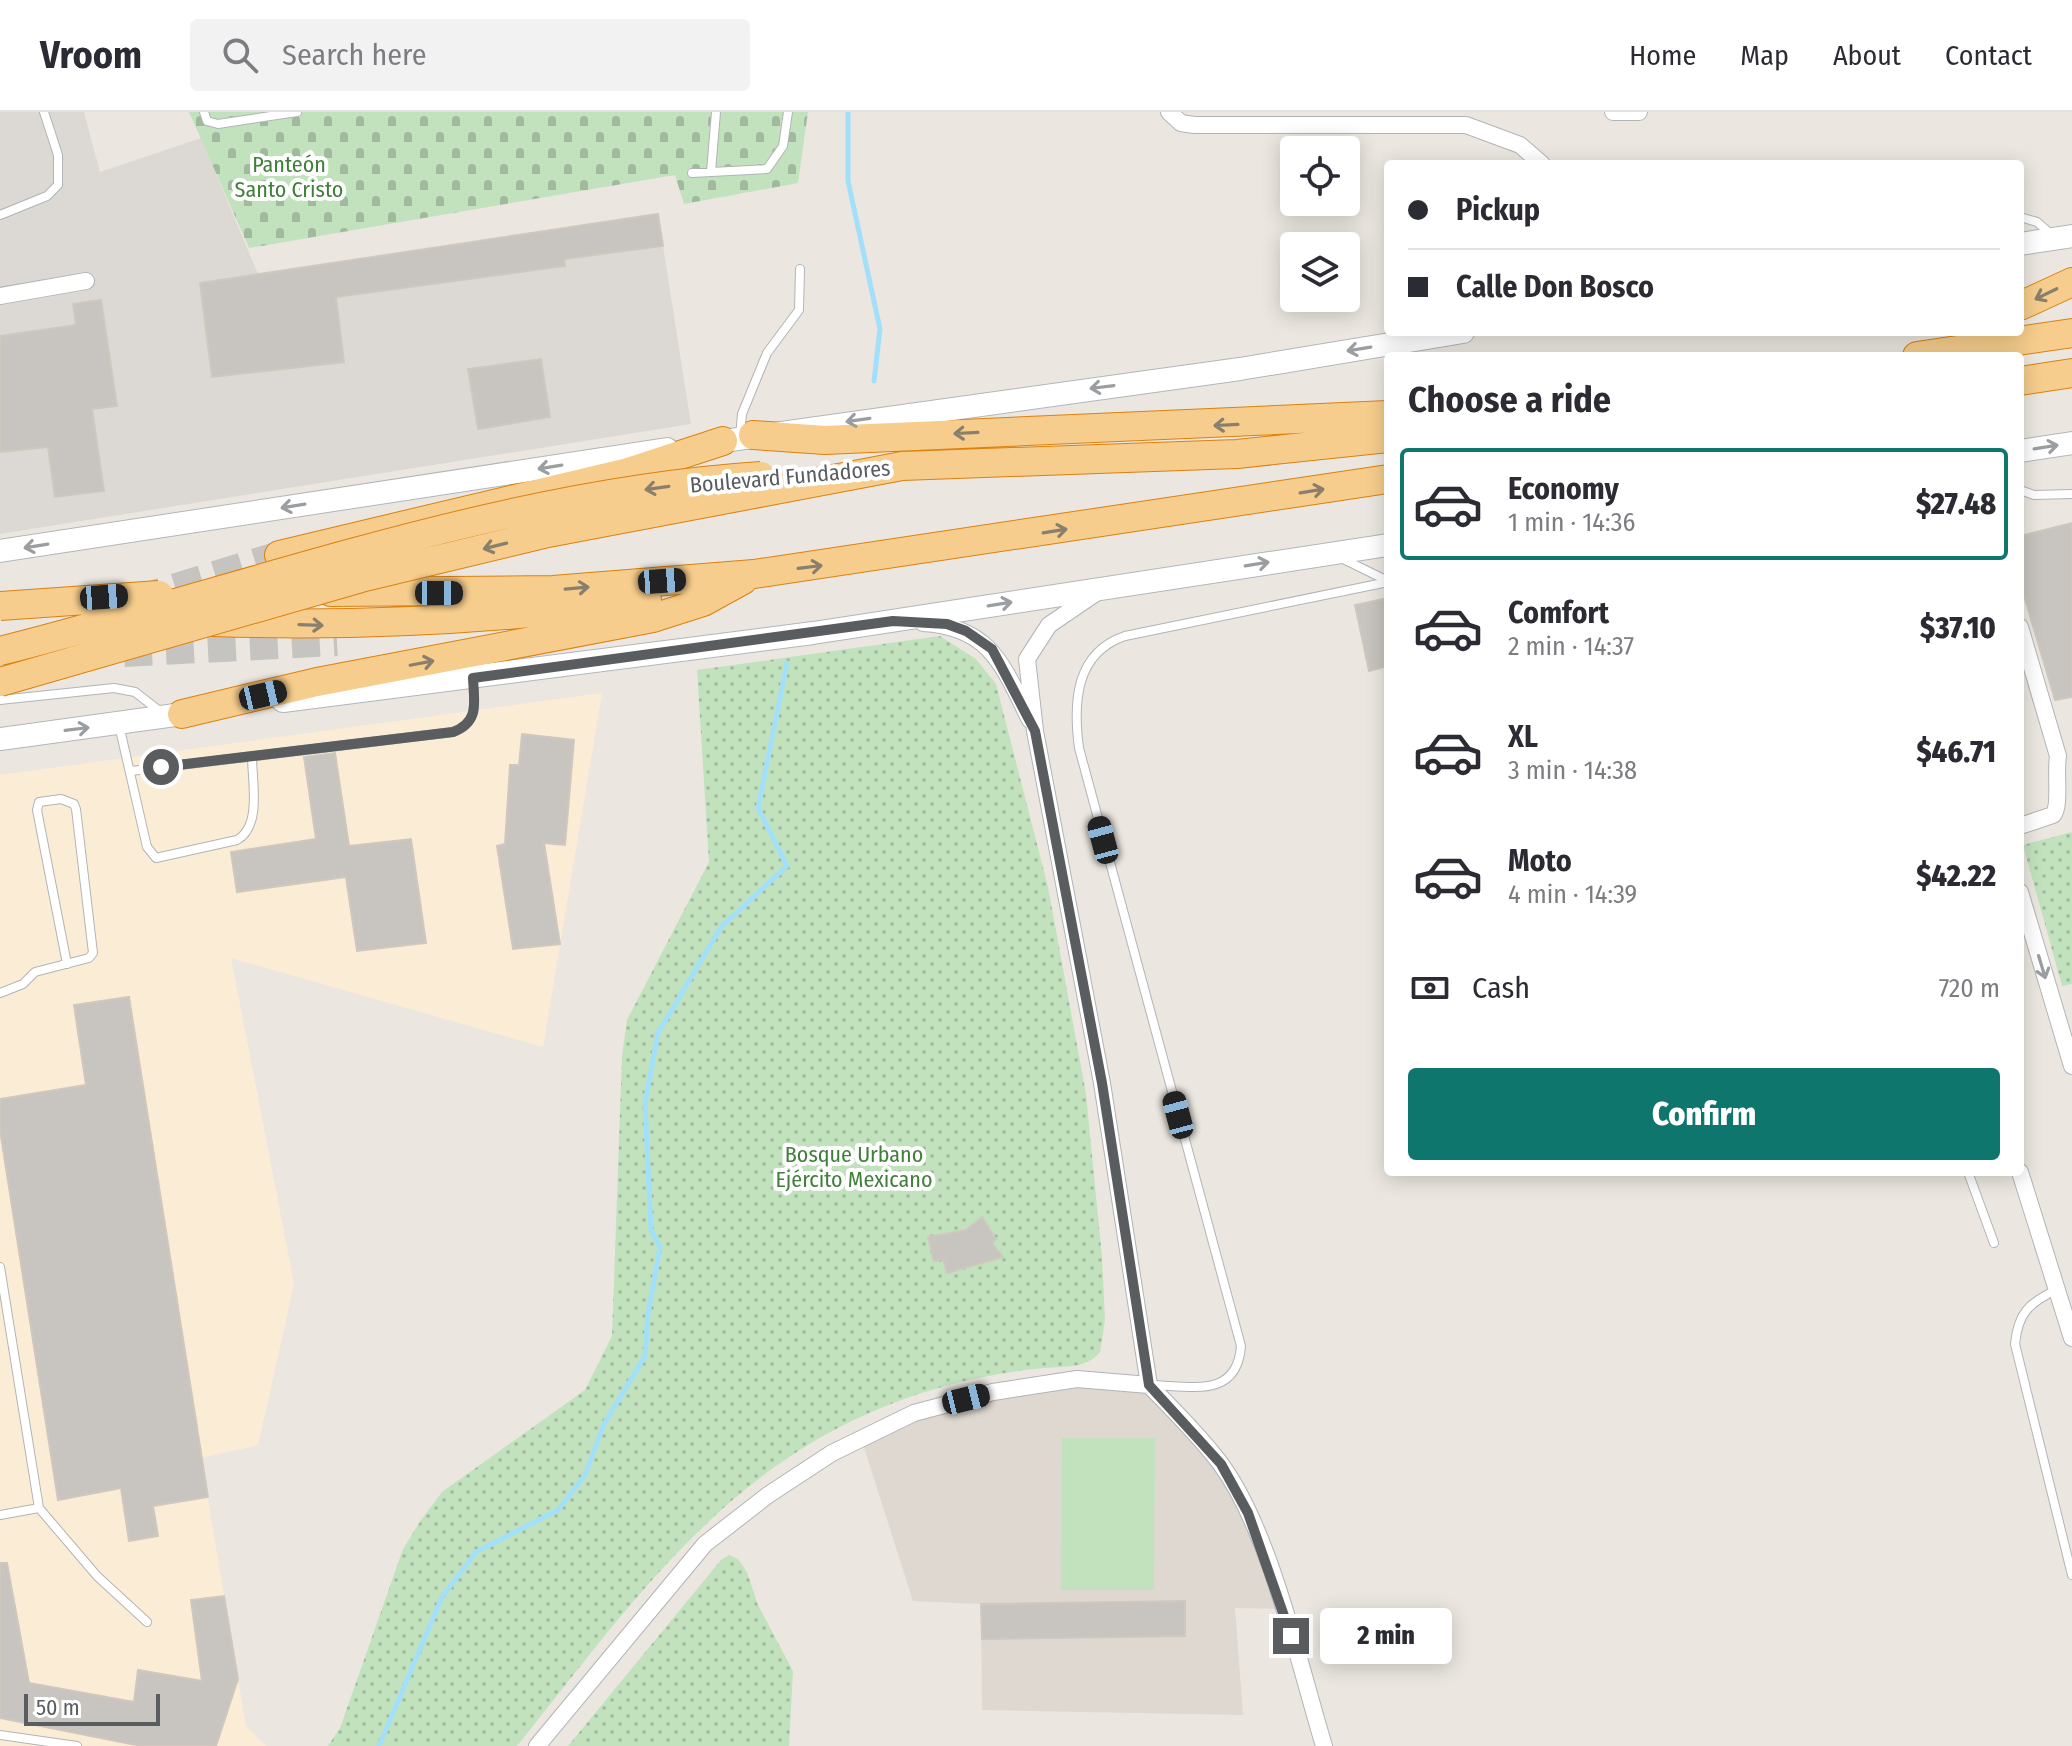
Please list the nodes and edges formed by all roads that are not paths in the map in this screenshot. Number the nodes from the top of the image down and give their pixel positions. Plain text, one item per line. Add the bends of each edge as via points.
1 (44, 112) edge
2 (204, 112) edge
3 (297, 112) edge
4 (716, 112) edge
5 (788, 112) edge
6 (1169, 112) edge
7 (1613, 112) edge
8 (1639, 112) edge
9 (1537, 160) edge
10 (711, 172) junction
11 (692, 173) dead end
12 (0, 215) edge
13 (2024, 218) edge
14 (2063, 237) edge
15 (2024, 243) edge
16 (800, 269) dead end
17 (86, 281) dead end
18 (2072, 282) edge
19 (0, 296) edge
20 (2024, 304) edge
21 (2072, 333) edge
22 (1439, 336) edge
23 (1945, 336) edge
24 (1903, 352) edge
25 (1944, 352) edge
26 (2072, 373) edge
27 (2024, 380) edge
28 (1384, 415) edge
29 (899, 425) junction
30 (739, 438) junction
31 (1384, 438) edge
32 (2072, 443) edge
33 (2024, 450) edge
34 (902, 466) junction
35 (1384, 480) edge
36 (2024, 491) edge
37 (2072, 494) edge
38 (1384, 545) edge
39 (0, 551) edge
40 (1330, 552) junction
41 (279, 555) tunnel mouth
42 (754, 574) junction
43 (1384, 580) edge
44 (1384, 583) edge
45 (1103, 588) junction
46 (692, 594) junction
47 (0, 606) edge
48 (893, 621) junction
49 (0, 623) edge
50 (2024, 641) edge
51 (337, 642) tunnel mouth
52 (0, 651) edge
53 (473, 678) junction
54 (0, 682) edge
55 (0, 700) edge
56 (174, 715) junction
57 (118, 724) junction
58 (1035, 731) junction
59 (0, 739) edge
60 (252, 756) junction
61 (2058, 756) junction
62 (2072, 768) edge
63 (131, 771) junction
64 (2024, 825) edge
65 (2024, 905) edge
66 (67, 964) junction
67 (0, 993) edge
68 (2072, 1066) edge
69 (1969, 1176) edge
70 (2021, 1176) edge
71 (1994, 1243) dead end
72 (0, 1267) edge
73 (2057, 1290) junction
74 (2072, 1338) edge
75 (1149, 1385) junction
76 (39, 1508) junction
77 (0, 1515) edge
78 (2072, 1575) edge
79 (147, 1622) dead end
80 (0, 1735) edge
81 (64, 1744) edge
82 (77, 1746) edge
83 (537, 1746) edge
84 (1324, 1746) edge

1 - 12 lane via 58,155 58,185 47,196
2 - 3 lane via 207,121 218,124
4 - 10 lane
5 - 10 lane via 783,146 767,169
6 - 9 street via 1181,123 1194,125 1466,125 1520,145
7 - 8 street
10 - 11 lane
13 - 14 lane
14 - 15 main road
16 - 30 lane via 799,310 763,361 742,414
17 - 19 street
18 -> 20 highway
21 - 25 highway
22 -> 29 main road
23 - 24 highway
26 - 27 highway
28 -> 29 highway
29 -> 30 highway
30 -> 39 main road
30 - 41 highway via 628,472
31 - 34 highway, Boulevard Fundadores via 1237,454
33 -> 32 main road
34 -> 52 highway, Boulevard Fundadores, bridge via 720,478 548,507 248,580
34 -> 54 highway, bridge via 548,533 361,578
42 -> 35 highway
36 - 37 lane
38 - 40 main road
40 - 43 lane
45 -> 40 main road
42 - 46 highway
47 -> 42 highway, bridge via 128,596 553,590
56 -> 42 highway via 653,618 703,602
44 - 75 lane via 1113,640 1094,656 1077,691 1079,748 1241,1346 1240,1364 1232,1377 1213,1387
48 -> 45 main road
45 - 58 street via 1036,640 1027,659
49 -> 46 highway, bridge via 149,620 326,626 507,616
46 - 51 highway via 660,607 517,630
48 - 53 main road
48 - 58 street via 947,624 992,649
50 - 61 street
53 - 56 main road
53 - 60 lane via 475,713 465,728
55 - 56 lane via 125,689
56 - 57 main road
59 -> 57 main road
57 - 63 lane
58 - 75 street via 1102,1083
60 - 63 lane
60 - 63 lane via 252,821 246,835 163,858 150,854 147,847
61 - 62 street
61 - 64 street via 2058,806 2053,815
65 -> 68 street
66 - 66 lane via 89,958 94,949 76,809 61,799 39,802 37,810
66 - 67 lane via 35,972 23,984
69 - 71 lane
70 - 73 street
72 - 76 lane
73 - 74 street
73 - 78 lane via 2024,1310 2015,1344
75 - 83 street via 1077,1379 993,1392 914,1413 832,1453 705,1544
75 - 84 street via 1221,1464 1248,1513 1278,1591
76 - 77 lane
76 - 79 lane via 97,1576
80 - 81 lane
81 - 82 lane

